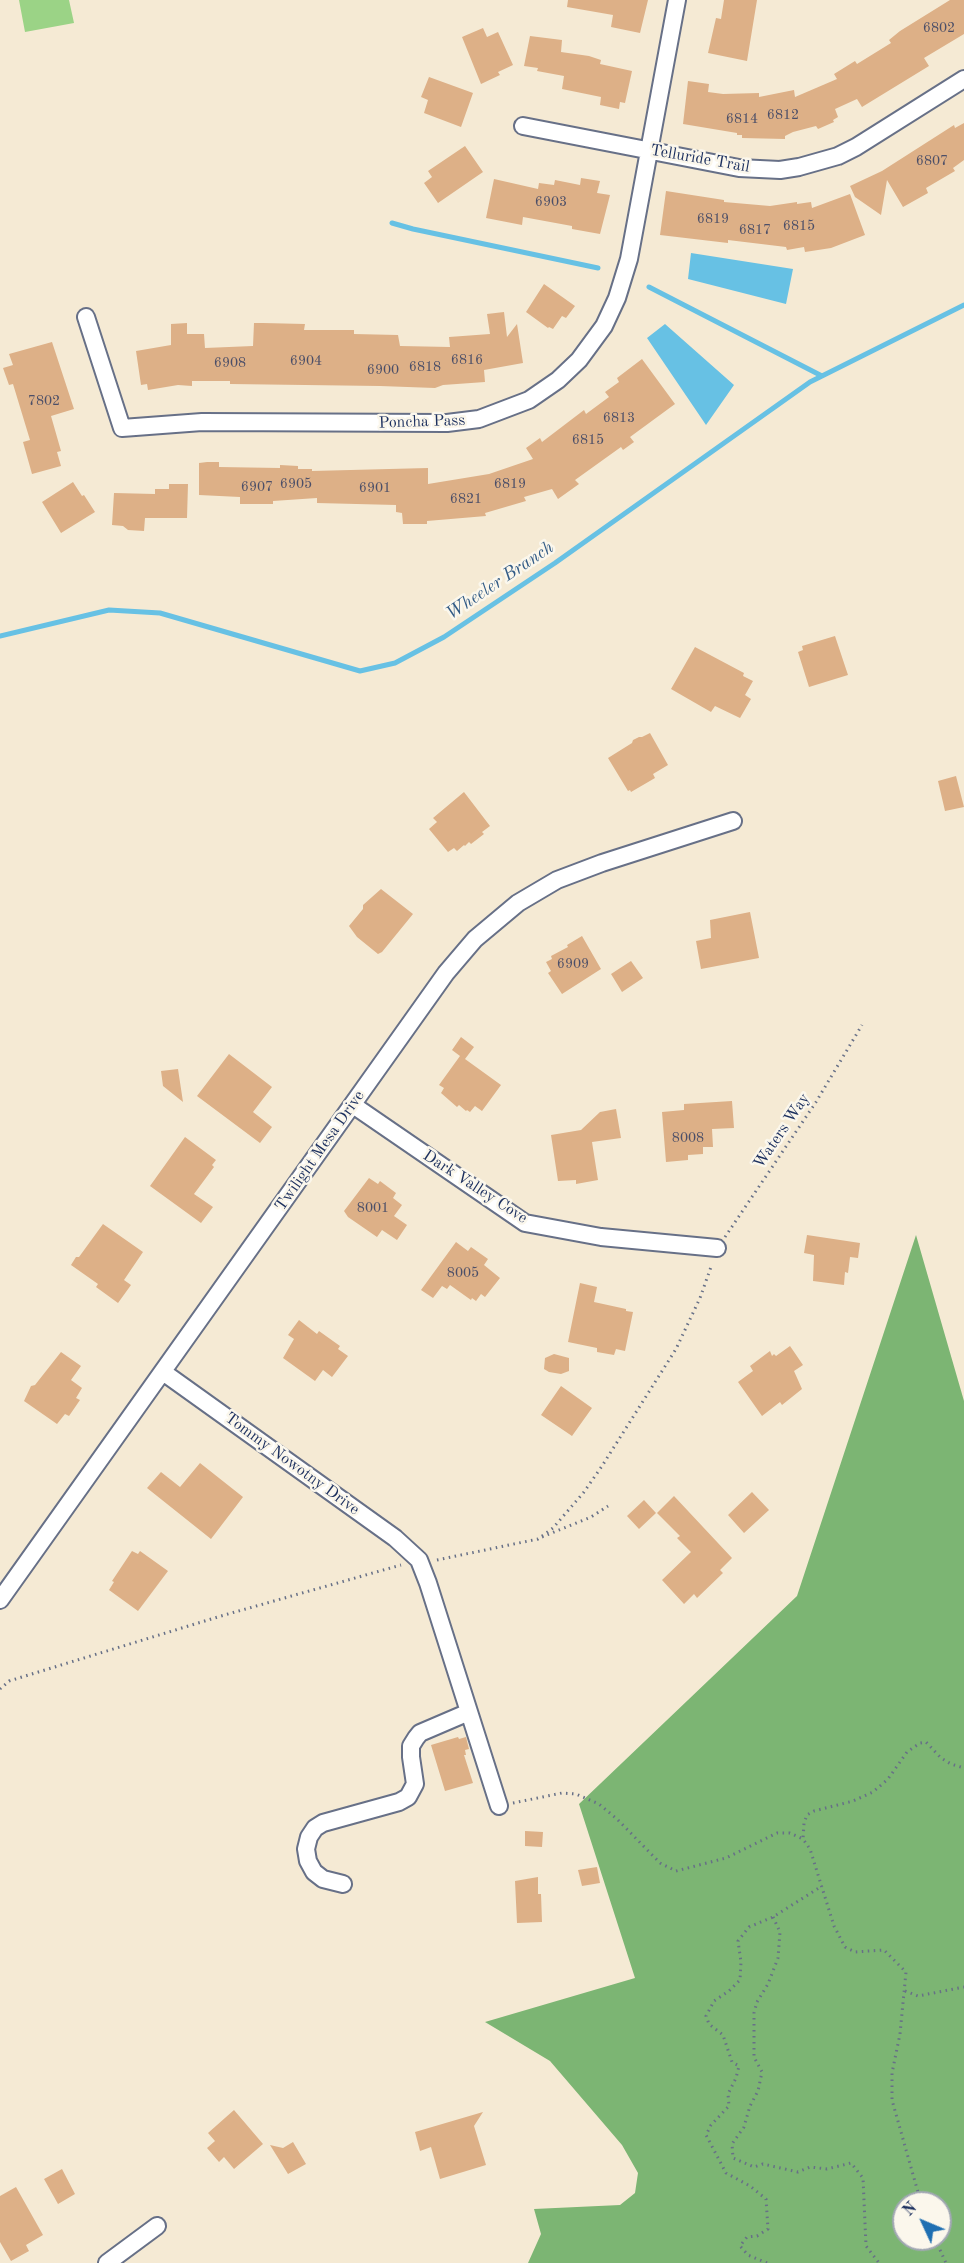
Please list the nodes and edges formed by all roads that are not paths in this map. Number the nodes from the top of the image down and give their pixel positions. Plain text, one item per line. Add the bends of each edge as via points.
1 (677, 0) edge
2 (964, 79) edge
3 (523, 126) dead end
4 (649, 151) junction
5 (86, 317) dead end
6 (733, 821) dead end
7 (353, 1104) junction
8 (717, 1248) road end
9 (163, 1372) junction
10 (0, 1600) edge
11 (469, 1712) junction
12 (499, 1806) road end
13 (343, 1884) dead end
14 (157, 2226) dead end
15 (107, 2263) edge

1 - 4 street, Poncha Pass
2 - 4 street, Telluride Trail via 856,147 799,168 740,168
3 - 4 street, Telluride Trail
4 - 5 street, Poncha Pass via 624,279 596,338 558,380 529,400 479,419 447,423 202,422 122,428
6 - 7 street, Twilight Mesa Drive via 575,872 518,903 459,957
7 - 8 street, Dark Valley Cove via 525,1223 601,1237
7 - 9 street, Twilight Mesa Drive
9 - 10 street, Twilight Mesa Drive
9 - 11 street, Tommy Nowotny Drive via 395,1538 419,1560
11 - 12 street
11 - 13 street via 416,1738 411,1746 415,1784 408,1797 315,1828 306,1849 308,1861 323,1879
14 - 15 street

